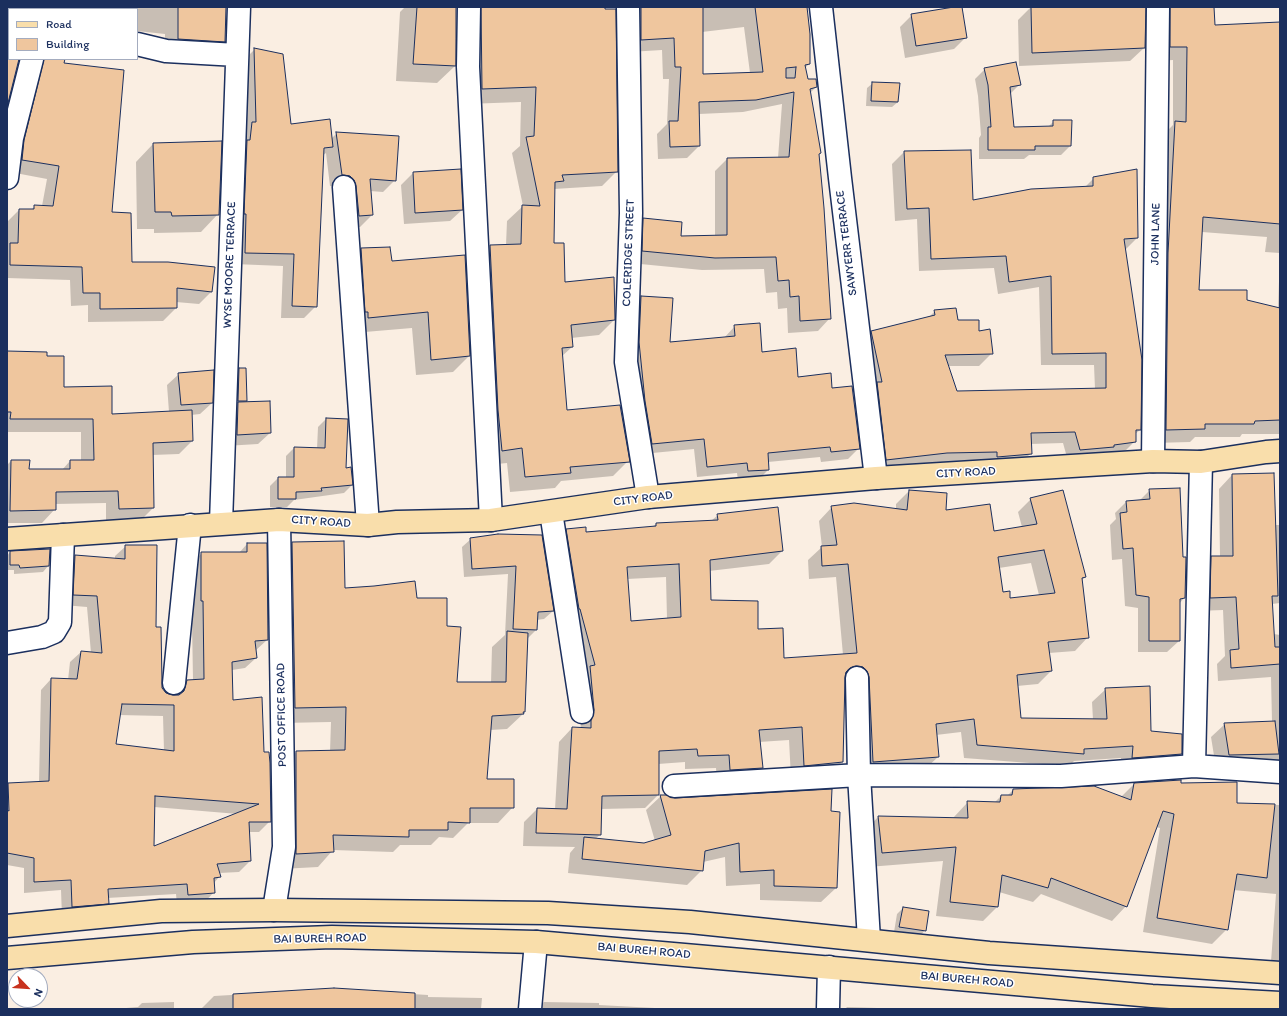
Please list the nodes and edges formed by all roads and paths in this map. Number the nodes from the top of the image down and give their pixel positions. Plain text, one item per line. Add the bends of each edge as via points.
1 (239, 7) edge
2 (469, 7) edge
3 (628, 7) edge
4 (821, 7) edge
5 (1158, 7) edge
6 (138, 44) edge
7 (238, 55) junction
8 (32, 60) edge
9 (7, 178) edge
10 (344, 187) dead end
11 (1280, 451) edge
12 (1153, 461) junction
13 (1202, 462) junction
14 (876, 478) junction
15 (648, 497) junction
16 (551, 512) junction
17 (279, 520) junction
18 (491, 520) junction
19 (221, 522) junction
20 (190, 525) junction
21 (368, 525) junction
22 (63, 535) junction
23 (7, 539) edge
24 (7, 643) edge
25 (857, 678) dead end
26 (174, 683) dead end
27 (582, 712) dead end
28 (1194, 766) junction
29 (1280, 772) edge
30 (859, 775) junction
31 (674, 786) dead end
32 (274, 910) junction
33 (7, 926) edge
34 (869, 940) junction
35 (536, 942) junction
36 (7, 958) edge
37 (829, 967) junction
38 (1280, 973) edge
39 (1150, 1003) edge
40 (1280, 1003) edge
41 (530, 1009) edge
42 (828, 1009) edge

1 - 7 street, WYSE MOORE TERRACE
2 - 18 street via 468,67
3 - 15 street, COLERIDGE STREET via 631,213 626,362
4 - 14 street, SAWYERR TERRACE
5 - 12 street, JOHN LANE
6 - 7 street via 166,51
7 - 19 street, WYSE MOORE TERRACE
8 - 9 street via 12,138
10 - 21 street
11 - 13 main road, CITY ROAD
12 - 13 main road, CITY ROAD
12 - 14 main road, CITY ROAD
13 - 28 street
14 - 15 main road, CITY ROAD
15 - 16 main road, CITY ROAD
16 - 18 main road, CITY ROAD
16 - 27 street
17 - 19 main road, CITY ROAD
17 - 21 main road, CITY ROAD
17 - 32 street, POST OFFICE ROAD via 284,848
18 - 21 main road, CITY ROAD
19 - 20 main road, CITY ROAD
20 - 22 main road, CITY ROAD
20 - 26 street
22 - 23 main road, CITY ROAD
22 - 24 street via 60,622 54,632 42,637
25 - 30 street
28 - 29 street
28 - 30 street via 1061,776
30 - 31 street
30 - 34 street
32 - 33 main road via 161,911
32 - 34 main road via 548,913 690,922
34 - 38 main road via 989,953
35 - 36 main road, BAI BUREH ROAD via 332,937 192,942
35 - 37 main road, BAI BUREH ROAD
35 - 41 street
37 - 39 main road, BAI BUREH ROAD
37 - 42 street
39 - 40 main road, BAI BUREH ROAD

